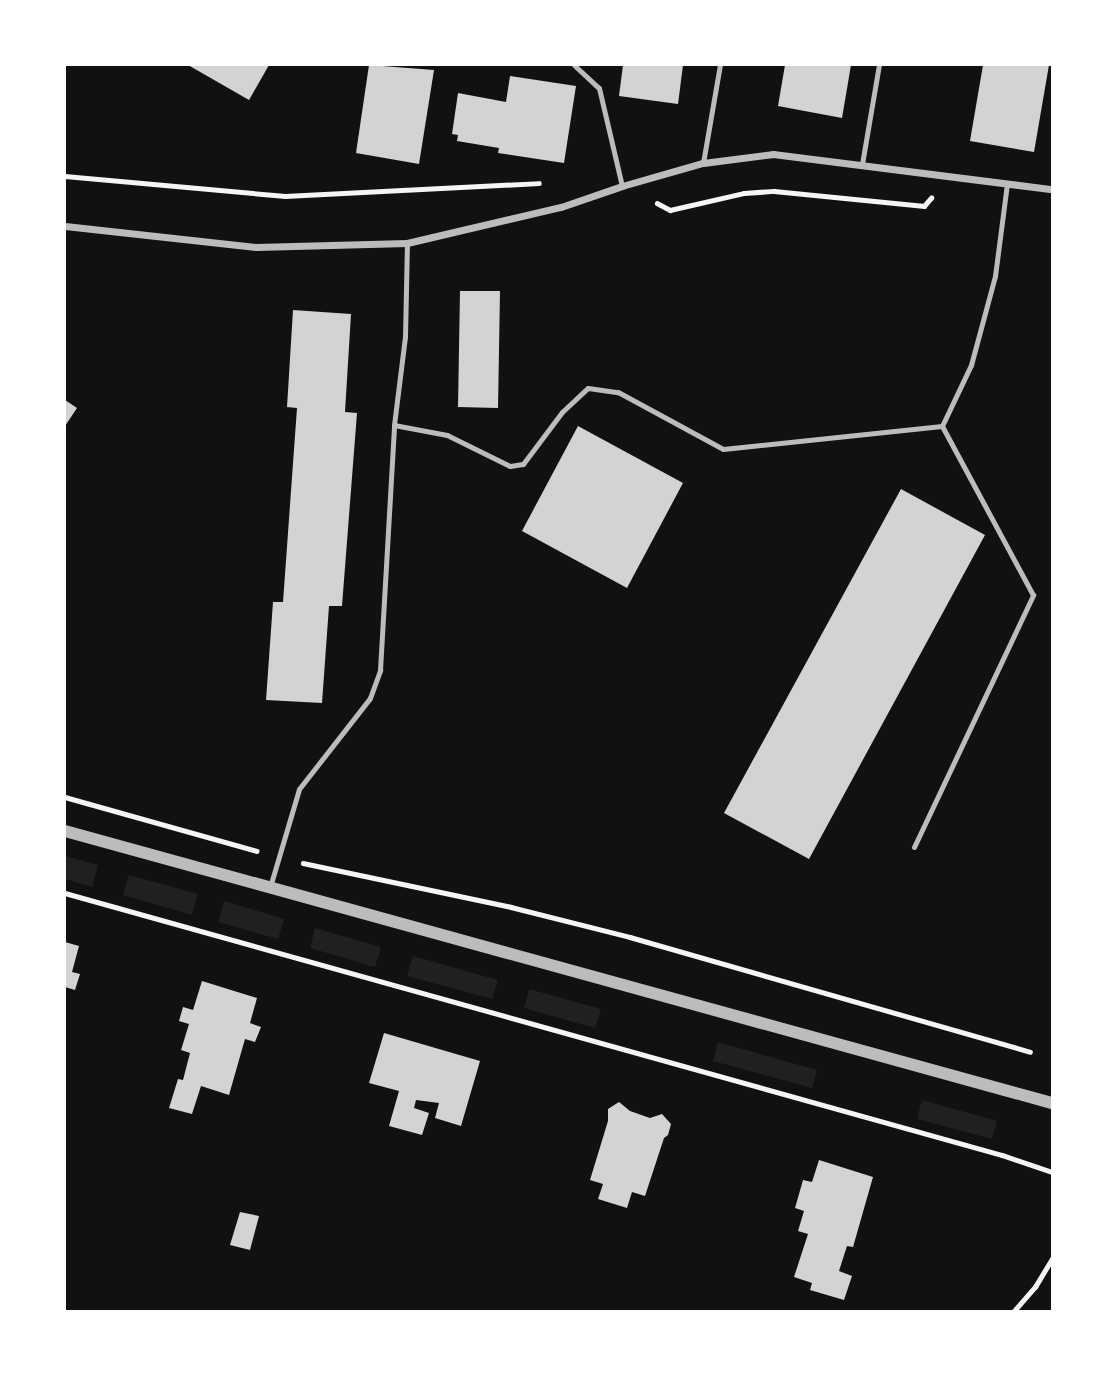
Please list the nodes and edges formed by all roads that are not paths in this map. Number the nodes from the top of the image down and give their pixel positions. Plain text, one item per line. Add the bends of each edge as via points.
1 (574, 65) edge
2 (720, 65) edge
3 (879, 65) edge
4 (704, 163) junction
5 (862, 164) junction
6 (1007, 184) junction
7 (622, 186) junction
8 (1052, 189) edge
9 (65, 226) edge
10 (407, 243) junction
11 (394, 425) junction
12 (942, 426) junction
13 (65, 831) edge
14 (914, 847) dead end
15 (270, 887) junction
16 (1052, 1103) edge

1 - 7 lane via 599,88
2 - 4 lane
3 - 5 lane
4 - 5 street via 773,154
4 - 7 street
5 - 6 street
6 - 8 street
6 - 12 lane via 995,276 971,365
7 - 10 street via 548,211
9 - 10 street via 256,247
10 - 11 lane via 405,337
11 - 12 lane via 447,435 510,466 523,464 562,412 588,388 618,392 723,449
11 - 15 lane via 380,670 370,698 299,789
12 - 14 lane via 1033,596
13 - 15 street
15 - 16 street

